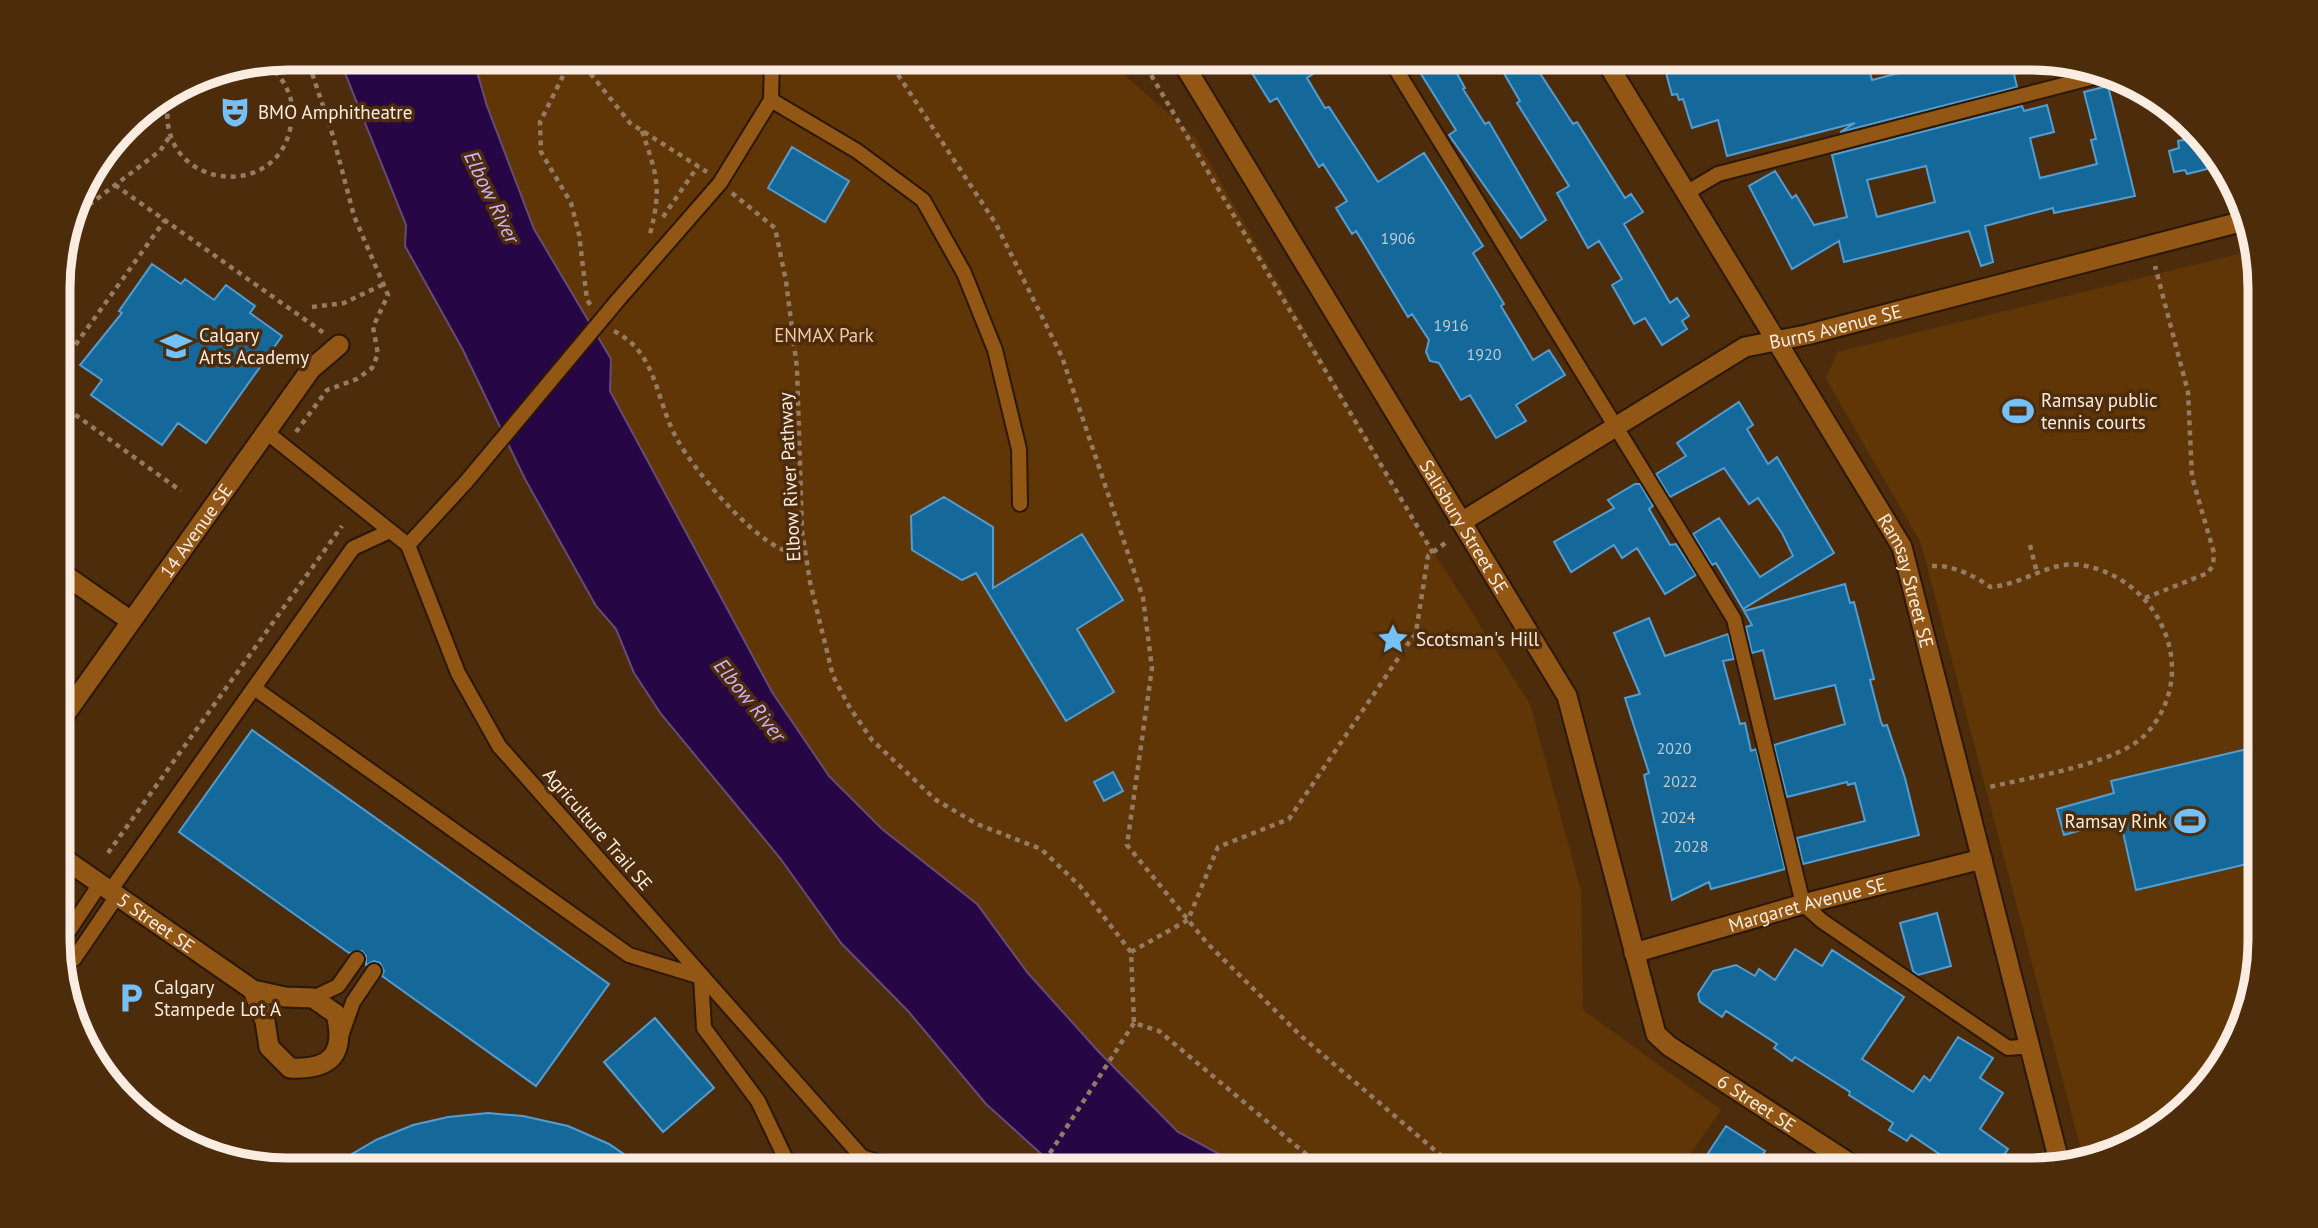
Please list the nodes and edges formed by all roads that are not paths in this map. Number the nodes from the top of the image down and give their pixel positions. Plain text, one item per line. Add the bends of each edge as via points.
1 (772, 70) edge
2 (1187, 70) edge
3 (1397, 70) edge
4 (1611, 70) edge
5 (2090, 78) edge
6 (771, 100) junction
7 (1686, 193) junction
8 (2237, 223) edge
9 (1777, 341) junction
10 (338, 345) road end
11 (1618, 427) junction
12 (265, 431) junction
13 (1020, 504) dead end
14 (1464, 521) junction
15 (390, 531) junction
16 (408, 545) junction
17 (70, 579) edge
18 (131, 621) junction
19 (254, 688) junction
20 (70, 707) edge
21 (1982, 859) junction
22 (70, 863) edge
23 (109, 890) junction
24 (1803, 904) junction
25 (70, 933) edge
26 (1634, 953) junction
27 (74, 959) dead end
28 (357, 959) dead end
29 (374, 971) dead end
30 (701, 977) junction
31 (253, 990) junction
32 (313, 998) junction
33 (1656, 1034) joint
34 (341, 1036) junction
35 (2032, 1046) junction
36 (2058, 1156) edge
37 (785, 1158) edge
38 (860, 1158) edge
39 (1842, 1158) edge

1 - 6 lane
2 - 14 street, Salisbury Street SE
3 - 11 lane
4 - 7 street, Ramsay Street SE
5 - 7 lane via 1718,174
6 - 13 lane via 857,151 923,200 964,273 995,350 1019,449
6 - 16 lane, bridge via 720,183
7 - 9 street, Ramsay Street SE
8 - 9 street, Burns Avenue SE
9 - 11 street, Burns Avenue SE via 1745,347
9 - 21 street, Ramsay Street SE via 1902,547
10 - 12 street, 14 Avenue SE via 310,369
11 - 14 street, Burns Avenue SE
11 - 24 lane via 1734,619
12 - 15 lane
12 - 18 street, 14 Avenue SE
14 - 26 street, Salisbury Street SE via 1567,696
15 - 16 lane
15 - 19 lane via 353,548
16 - 30 lane, Agriculture Trail SE via 458,673 499,746
17 - 18 street
18 - 20 street, 14 Avenue SE
19 - 23 lane
19 - 30 lane via 629,955
21 - 24 street, Margaret Avenue SE
21 - 35 street, Ramsay Street SE
22 - 23 street, 5 Street SE
23 - 25 lane
23 - 27 lane
23 - 31 street, 5 Street SE
24 - 26 street, Margaret Avenue SE
24 - 35 lane via 1822,922 2008,1048
26 - 33 street, Salisbury Street SE
28 - 32 lane via 338,986
29 - 34 lane via 353,1002
30 - 37 lane via 704,1028 758,1101
30 - 38 lane, Agriculture Trail SE
31 - 32 street, 5 Street SE
31 - 34 street via 269,1046 290,1068 315,1069 333,1057
32 - 34 street via 336,1014
33 - 39 street, 6 Street SE
35 - 36 street, Ramsay Street SE

